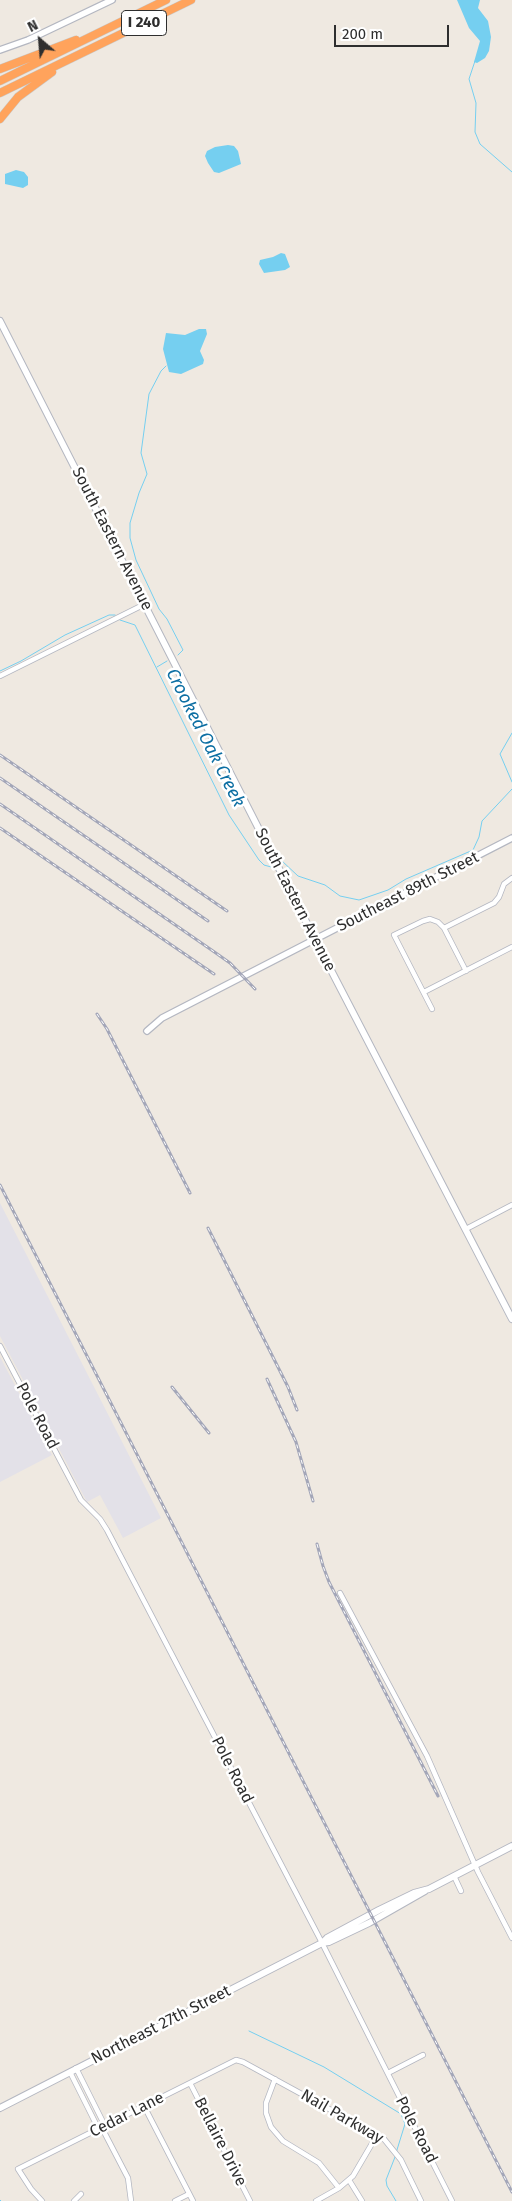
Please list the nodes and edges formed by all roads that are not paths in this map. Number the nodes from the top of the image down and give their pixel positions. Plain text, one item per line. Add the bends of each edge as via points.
1 (112, 0) edge
2 (166, 0) edge
3 (191, 0) edge
4 (100, 33) junction
5 (0, 50) edge
6 (76, 56) junction
7 (0, 69) edge
8 (0, 81) edge
9 (0, 93) edge
10 (0, 119) edge
11 (0, 321) edge
12 (145, 604) junction
13 (0, 676) edge
14 (512, 838) edge
15 (512, 878) edge
16 (444, 928) junction
17 (315, 939) junction
18 (512, 947) edge
19 (466, 971) junction
20 (424, 992) junction
21 (432, 1009) dead end
22 (147, 1030) dead end
23 (512, 1205) edge
24 (466, 1229) junction
25 (512, 1318) edge
26 (0, 1346) edge
27 (340, 1593) dead end
28 (512, 1846) edge
29 (476, 1864) junction
30 (454, 1876) junction
31 (461, 1891) dead end
32 (512, 1938) edge
33 (322, 1943) junction
34 (423, 2055) dead end
35 (236, 2060) joint
36 (73, 2070) junction
37 (388, 2073) junction
38 (275, 2079) junction
39 (190, 2082) junction
40 (144, 2106) junction
41 (0, 2108) edge
42 (102, 2128) junction
43 (377, 2135) junction
44 (349, 2180) junction
45 (339, 2188) junction
46 (81, 2194) dead end
47 (189, 2194) junction
48 (42, 2201) edge
49 (74, 2201) edge
50 (131, 2201) edge
51 (175, 2201) edge
52 (193, 2201) edge
53 (250, 2201) edge
54 (316, 2201) edge
55 (362, 2201) edge
56 (421, 2201) edge
57 (452, 2201) edge

1 - 5 street
2 - 4 highway, I 240
3 - 6 highway, I 240
4 - 7 highway via 58,45
4 - 8 highway, I 240
6 - 9 highway, I 240
6 - 10 highway via 25,90
11 - 12 main road, South Eastern Avenue
12 - 13 street
12 - 17 main road, South Eastern Avenue
14 - 17 street, Southeast 89th Street
15 - 16 street via 504,884 494,903
16 - 19 street
16 - 20 street via 438,922 426,920 394,935
17 - 22 street, Southeast 89th Street via 162,1018
17 - 24 main road, South Eastern Avenue
18 - 19 street
19 - 20 street
20 - 21 street
23 - 24 street
24 - 25 main road, South Eastern Avenue
26 - 33 street, Pole Road via 81,1500 107,1530
27 - 29 street via 427,1756
28 - 29 main road, Northeast 27th Street
29 - 30 main road, Northeast 27th Street
29 - 32 street
30 - 31 street
30 - 33 main road, Northeast 27th Street via 369,1923
33 - 36 main road, Northeast 27th Street
33 - 37 street, Pole Road
34 - 37 street
35 - 38 street, Nail Parkway
35 - 39 street, Cedar Lane
36 - 41 main road, Northeast 27th Street
36 - 42 street via 97,2126
37 - 57 street, Pole Road
38 - 43 street, Nail Parkway
38 - 45 street via 266,2102 271,2127 283,2141 319,2162
39 - 40 street, Cedar Lane
39 - 53 street, Bellaire Drive
40 - 42 street, Cedar Lane
40 - 47 street
42 - 48 street, Cedar Lane via 18,2169
42 - 50 street via 128,2178
43 - 44 street
43 - 56 street, Nail Parkway via 401,2160
44 - 45 street
44 - 55 street
45 - 54 street
46 - 49 street
47 - 51 street
47 - 52 street

